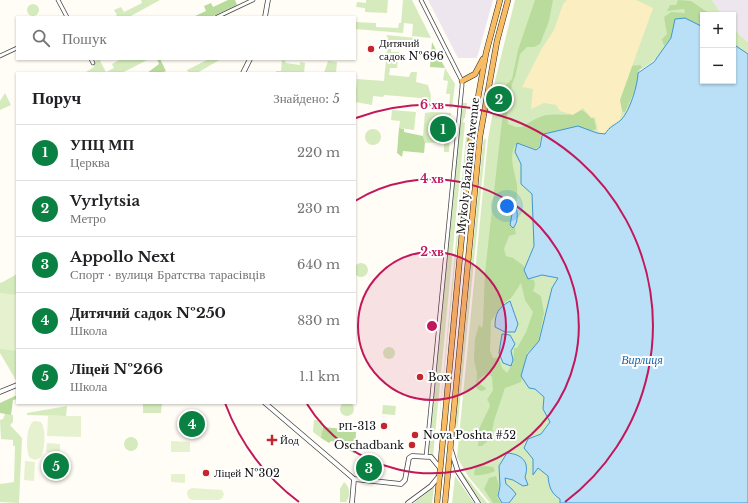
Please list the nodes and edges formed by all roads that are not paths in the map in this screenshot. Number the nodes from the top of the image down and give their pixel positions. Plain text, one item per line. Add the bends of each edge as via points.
1 (58, 0) edge
2 (253, 0) edge
3 (268, 0) edge
4 (420, 0) edge
5 (500, 0) edge
6 (508, 0) edge
7 (66, 16) edge
8 (219, 16) edge
9 (265, 16) edge
10 (16, 48) edge
11 (486, 53) junction
12 (0, 56) edge
13 (92, 60) edge
14 (250, 60) edge
15 (93, 63) dead end
16 (244, 72) edge
17 (462, 81) junction
18 (16, 385) edge
19 (0, 392) edge
20 (266, 404) edge
21 (450, 446) junction
22 (426, 457) junction
23 (441, 469) junction
24 (440, 475) junction
25 (354, 479) junction
26 (352, 503) edge
27 (408, 503) edge
28 (437, 503) edge
29 (445, 503) edge
30 (478, 503) edge

1 - 7 street
2 - 8 street
3 - 9 street
4 - 17 street
5 - 11 highway, Mykoly Bazhana Avenue
6 - 21 highway, Mykoly Bazhana Avenue via 497,41 480,136
10 - 12 street
11 - 17 highway via 475,74
11 - 23 highway, Mykoly Bazhana Avenue via 471,137
13 - 15 street
14 - 16 street
17 - 22 street, Mykoly Bazhana Avenue
18 - 19 street
20 - 25 street
21 - 29 highway, Mykoly Bazhana Avenue
21 - 30 street via 458,472
22 - 23 street via 434,460
22 - 25 street via 409,458 405,480 401,484
23 - 24 highway, Mykoly Bazhana Avenue
24 - 27 street via 431,486
24 - 28 highway, Mykoly Bazhana Avenue
25 - 26 street

